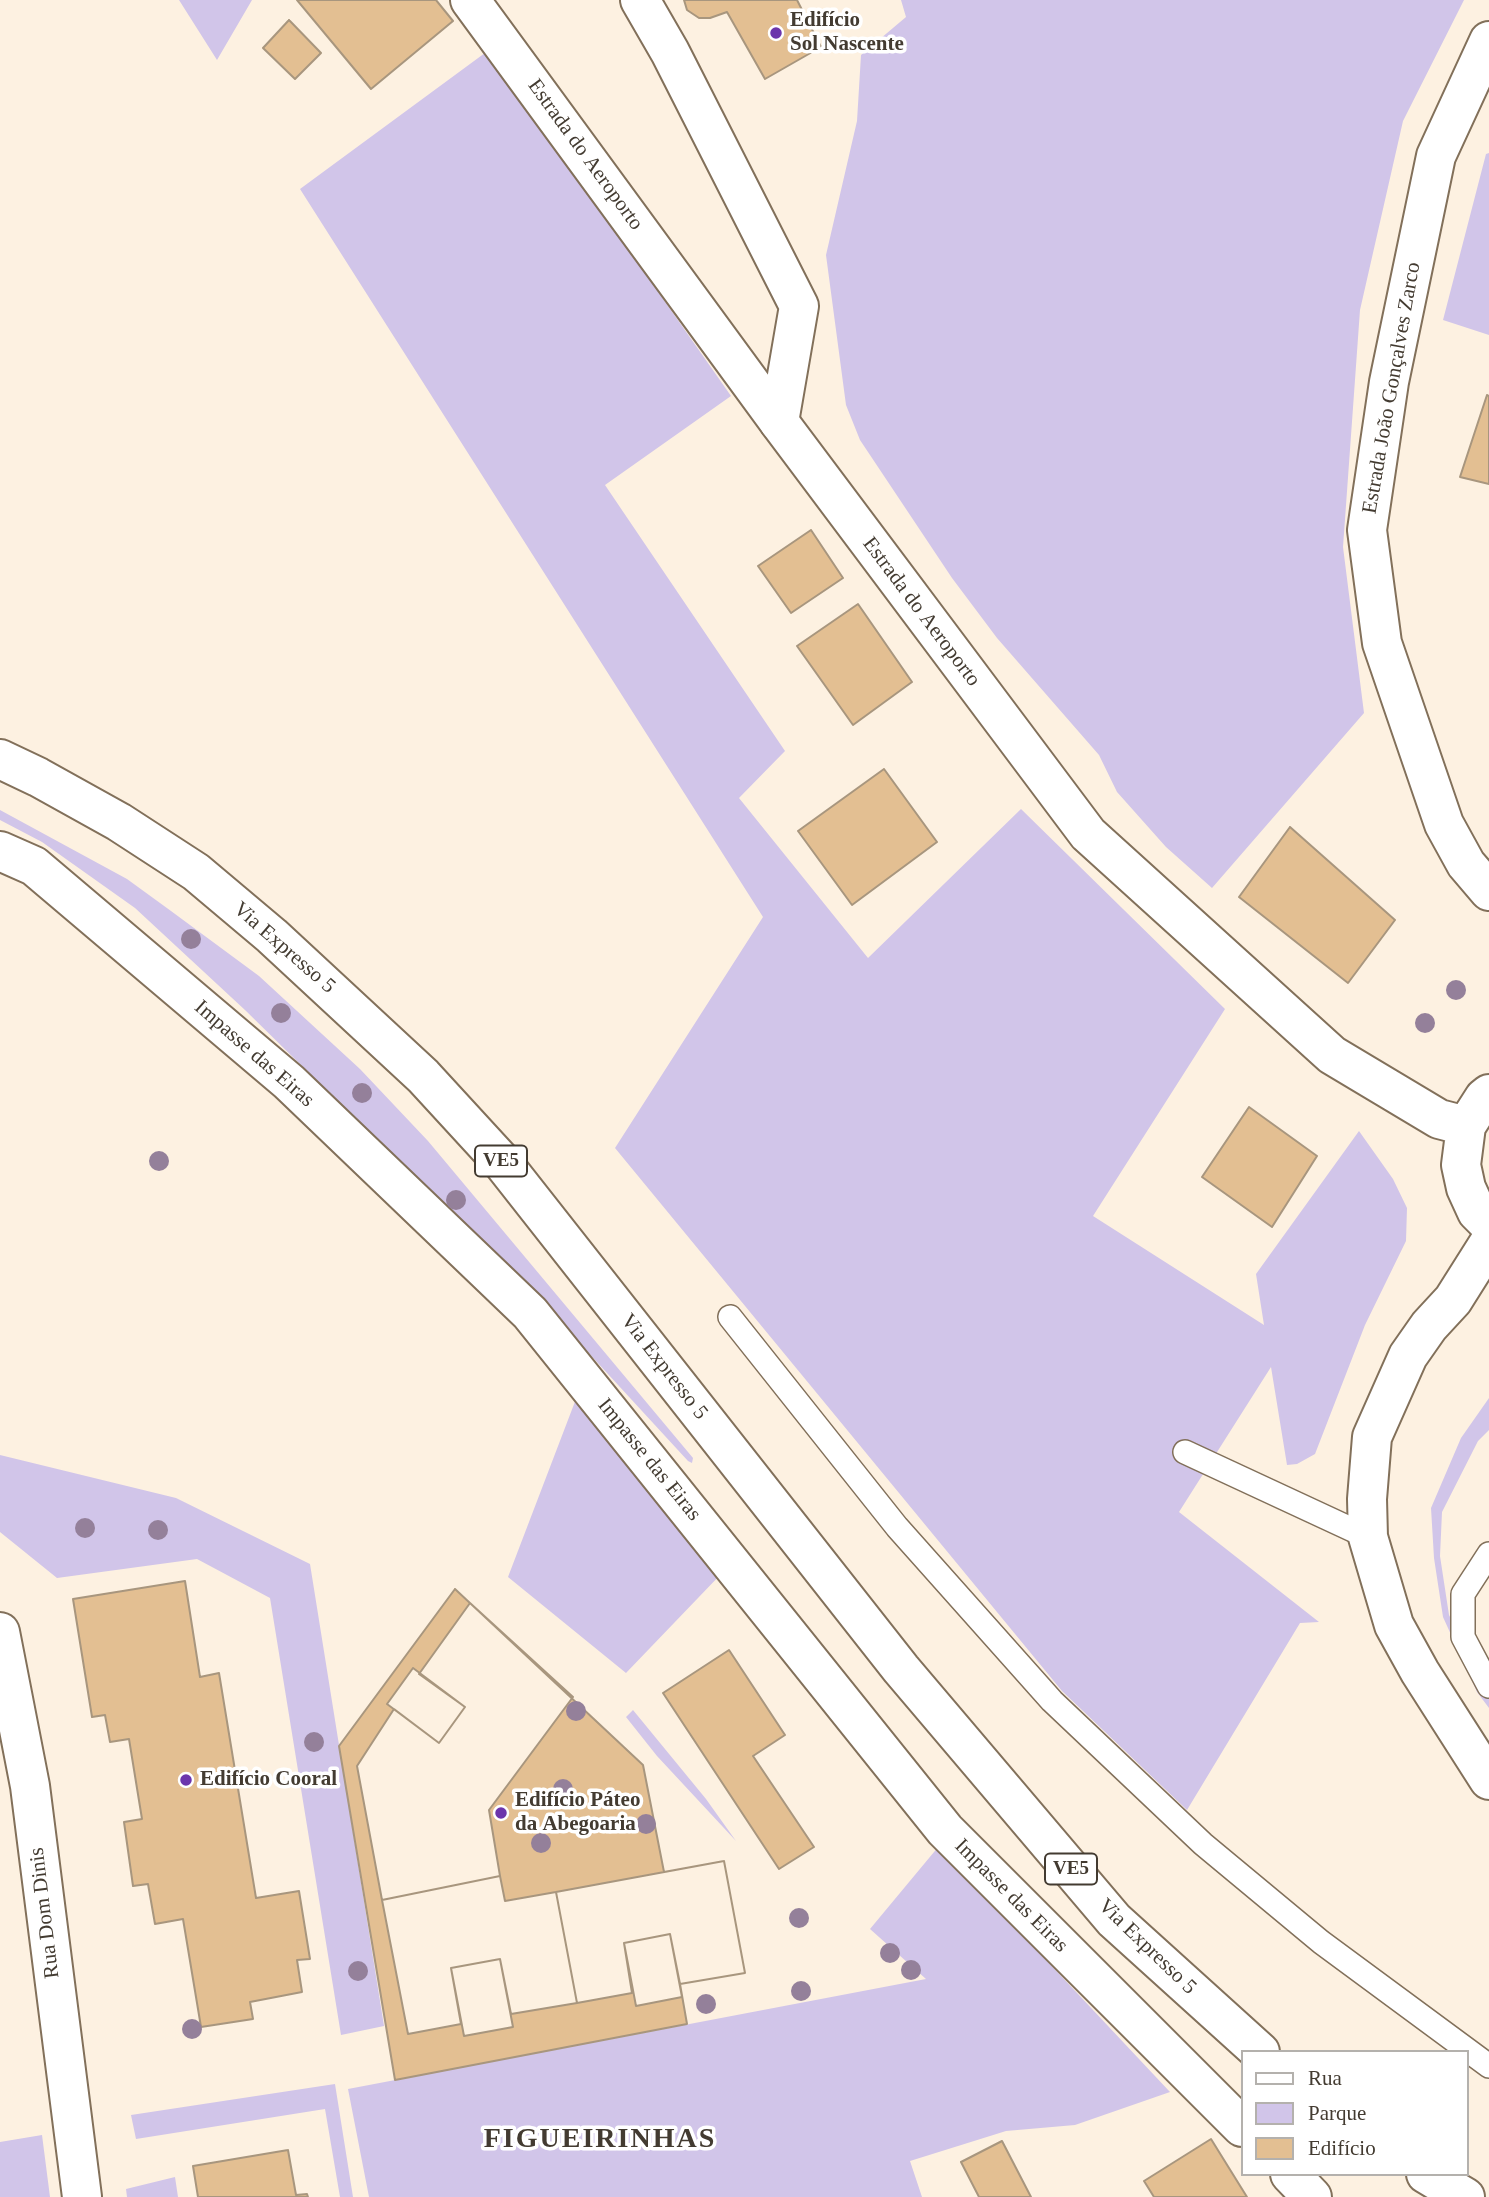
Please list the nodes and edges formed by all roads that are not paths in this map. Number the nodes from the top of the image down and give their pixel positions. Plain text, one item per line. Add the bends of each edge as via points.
1 (470, 0) edge
2 (640, 0) edge
3 (1489, 41) edge
4 (779, 422) junction
5 (0, 759) edge
6 (0, 851) edge
7 (1489, 891) edge
8 (1489, 1094) edge
9 (1466, 1126) junction
10 (1489, 1224) edge
11 (1489, 1243) edge
12 (730, 1317) dead end
13 (1185, 1452) dead end
14 (1368, 1537) junction
15 (1489, 1554) edge
16 (0, 1632) edge
17 (1489, 1686) edge
18 (1489, 1780) edge
19 (1258, 2050) edge
20 (1467, 2050) edge
21 (1468, 2050) edge
22 (1489, 2066) edge
23 (1240, 2125) edge
24 (1292, 2176) edge
25 (1429, 2176) edge
26 (82, 2197) edge
27 (1312, 2197) edge
28 (1465, 2197) edge

1 - 4 street, Estrada do Aeroporto
2 - 4 street via 799,306
3 - 7 street, Estrada João Gonçalves Zarco via 1436,156 1389,382 1367,530 1382,643 1444,824 1466,864
4 - 9 street, Estrada do Aeroporto via 1088,834 1332,1055 1439,1119
5 - 19 street, Via Expresso 5 / VE5 via 119,822 196,872 423,1076 502,1162 901,1670 1114,1920
6 - 23 street, Impasse das Eiras via 34,866 289,1082 530,1313 946,1830
8 - 9 street
9 - 10 street via 1461,1165 1466,1188
11 - 14 street via 1408,1356 1372,1437
12 - 20 lane via 897,1527 1052,1701 1203,1844 1321,1942
13 - 14 lane
14 - 18 street via 1394,1625
15 - 17 lane via 1463,1594 1463,1637
16 - 26 street, Rua Dom Dinis via 30,1786
21 - 22 lane
24 - 27 street
25 - 28 street

